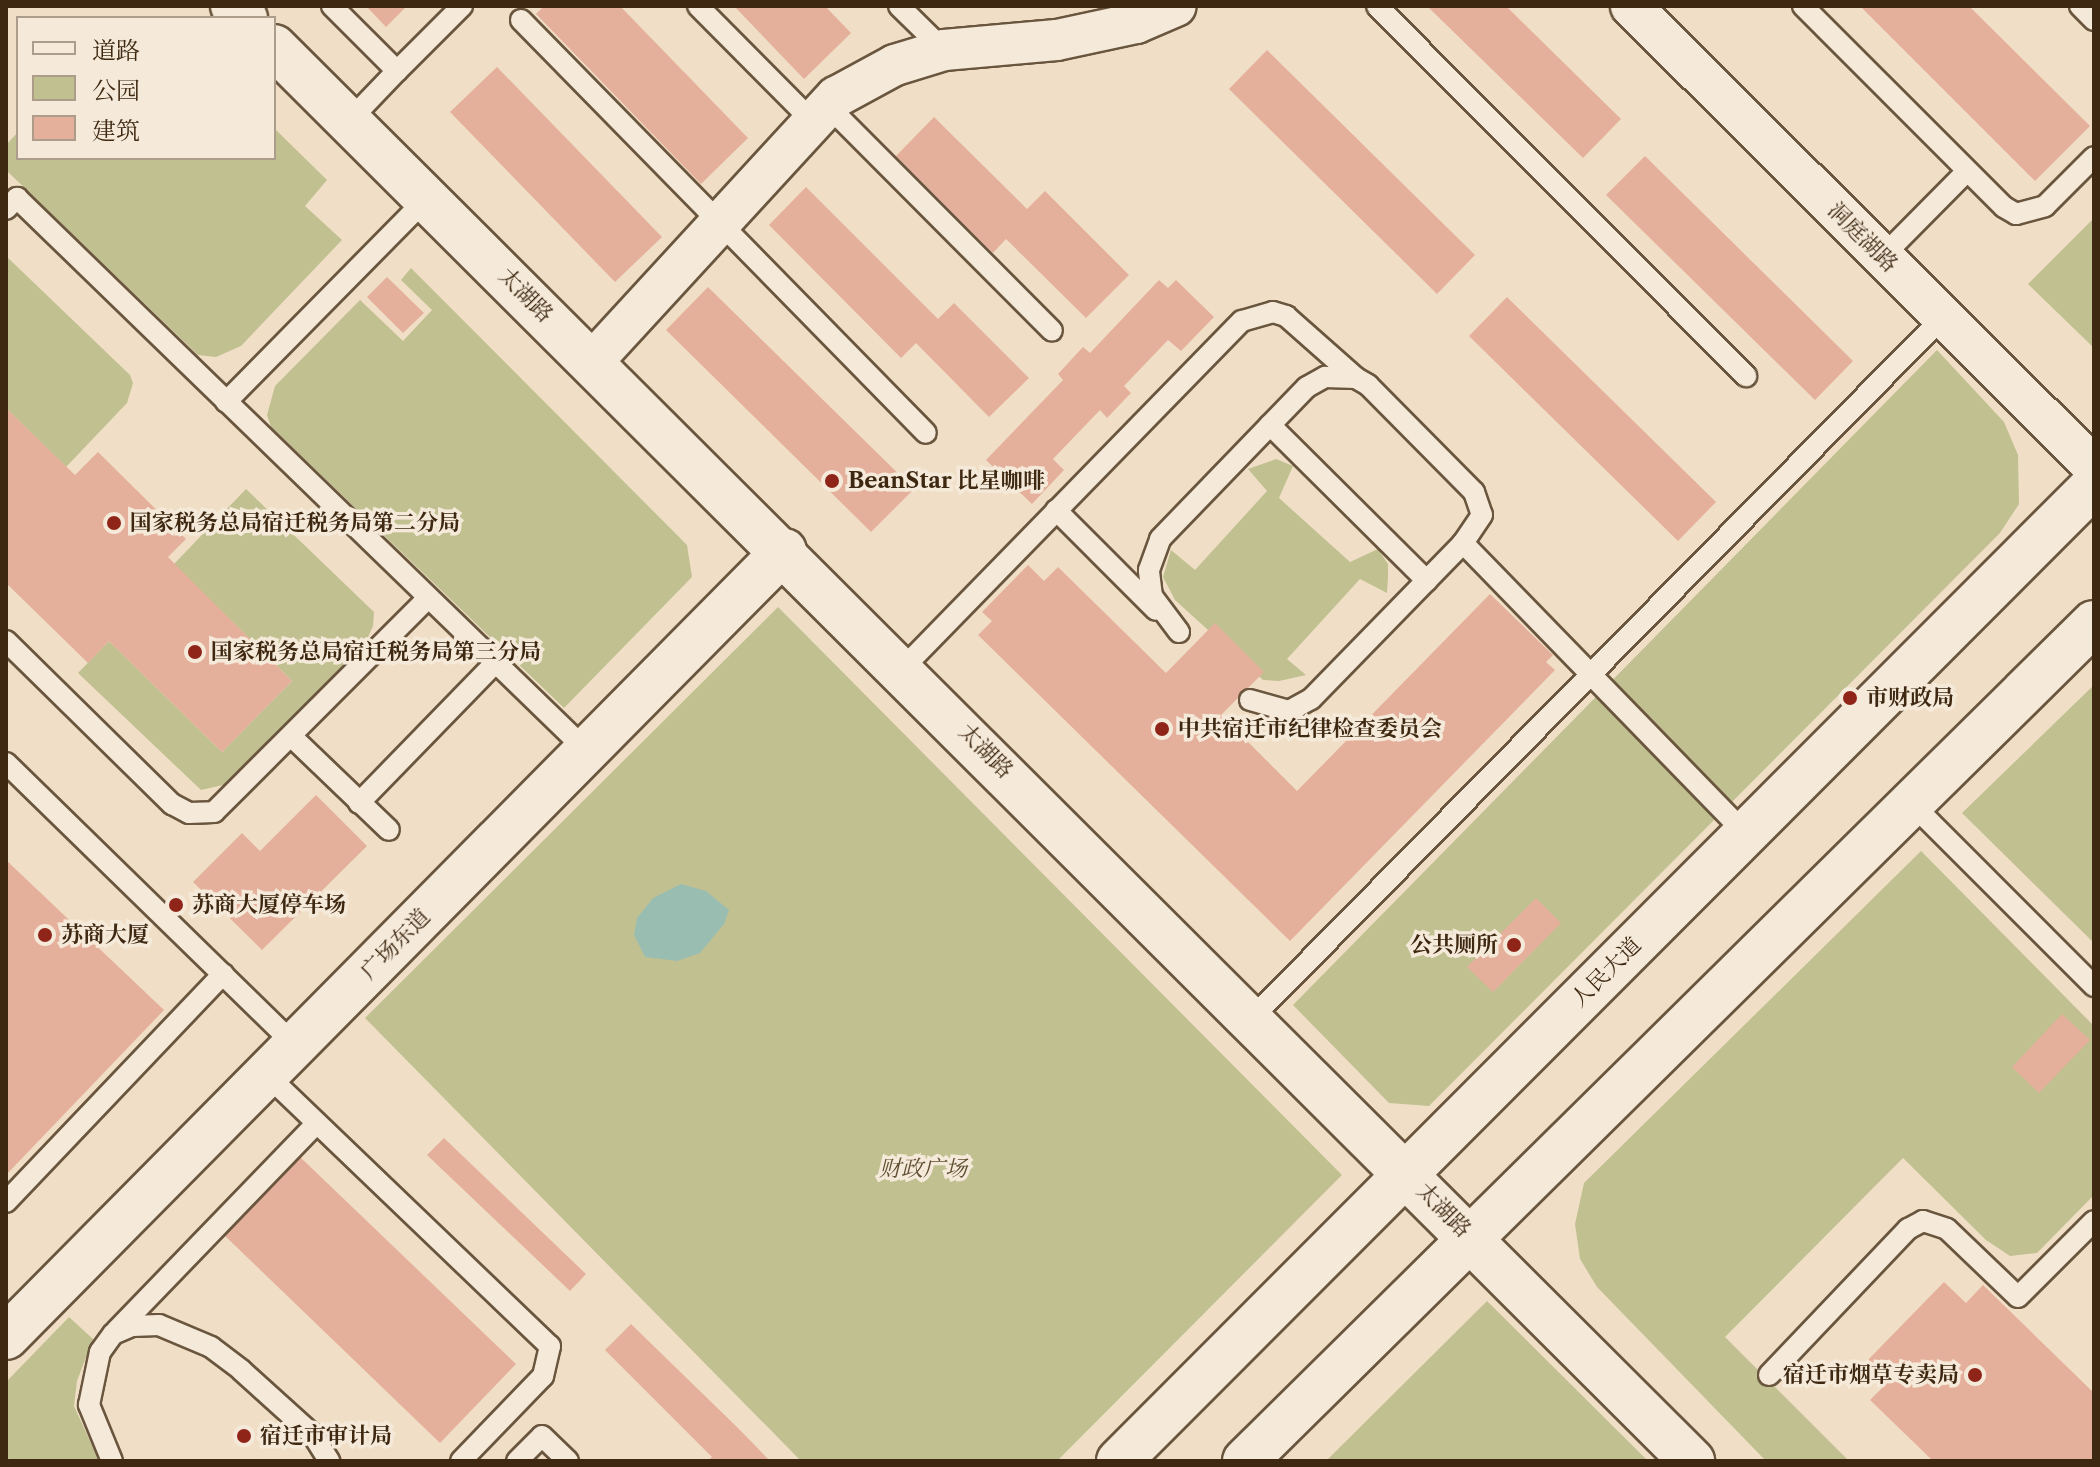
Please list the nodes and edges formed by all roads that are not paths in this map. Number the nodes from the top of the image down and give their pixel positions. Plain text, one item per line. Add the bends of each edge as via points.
1 (332, 6) edge
2 (462, 6) edge
3 (698, 6) edge
4 (899, 6) edge
5 (1176, 6) edge
6 (1377, 6) edge
7 (1631, 6) edge
8 (1803, 6) edge
9 (2080, 6) edge
10 (1128, 14) edge
11 (521, 20) dead end
12 (2094, 20) edge
13 (276, 49) edge
14 (944, 50) junction
15 (397, 71) junction
16 (821, 114) junction
17 (349, 121) junction
18 (2094, 157) edge
19 (1967, 171) junction
20 (427, 198) junction
21 (6, 209) edge
22 (720, 223) junction
23 (1882, 257) junction
24 (1943, 317) junction
25 (1052, 331) dead end
26 (593, 361) junction
27 (1746, 376) dead end
28 (1356, 378) junction
29 (226, 402) junction
30 (1270, 425) junction
31 (926, 433) dead end
32 (2094, 467) edge
33 (2094, 485) edge
34 (1056, 510) junction
35 (1463, 543) junction
36 (784, 551) junction
37 (1427, 581) junction
38 (428, 598) junction
39 (1162, 616) junction
40 (2094, 623) edge
41 (1179, 632) dead end
42 (6, 641) edge
43 (495, 663) junction
44 (903, 668) junction
45 (1589, 672) junction
46 (1250, 700) dead end
47 (292, 737) junction
48 (585, 749) junction
49 (6, 763) edge
50 (359, 803) junction
51 (1911, 803) junction
52 (389, 830) dead end
53 (1745, 833) junction
54 (223, 974) junction
55 (2094, 986) edge
56 (1252, 1018) junction
57 (282, 1061) junction
58 (317, 1123) junction
59 (1406, 1172) junction
60 (6, 1202) edge
61 (2094, 1221) edge
62 (1471, 1237) junction
63 (113, 1334) junction
64 (6, 1337) edge
65 (1769, 1375) dead end
66 (112, 1461) edge
67 (329, 1461) edge
68 (461, 1461) edge
69 (517, 1461) edge
70 (568, 1461) edge
71 (1119, 1461) edge
72 (1245, 1461) edge
73 (1692, 1461) edge

1 - 15 lane
2 - 15 lane
3 - 16 lane
4 - 14 lane
5 - 10 street
6 - 27 lane
7 - 23 street, 洞庭湖路
8 - 19 lane
9 - 12 lane
10 - 14 street via 1057,40
11 - 22 lane
13 - 17 street, 太湖路
14 - 16 street via 895,65
15 - 17 lane
16 - 22 street
16 - 25 lane
17 - 20 street, 太湖路
18 - 19 lane via 2045,206 2031,213 2004,207
19 - 23 lane
20 - 26 street, 太湖路
20 - 29 lane
21 - 29 lane via 17,198
22 - 26 street
22 - 31 lane
23 - 24 street, 洞庭湖路
24 - 32 street, 洞庭湖路
24 - 45 lane
26 - 36 street, 太湖路
28 - 30 lane via 1325,377 1307,387
28 - 34 lane via 1286,316 1257,314 1228,331
28 - 35 lane via 1474,492 1482,515
29 - 38 lane
30 - 37 lane
30 - 39 lane via 1160,539 1149,570
33 - 53 street, 人民大道
34 - 39 lane
34 - 44 lane
35 - 37 lane
35 - 45 lane
36 - 44 street, 太湖路
36 - 48 street, 广场东道
37 - 46 lane via 1311,699 1289,711
38 - 43 lane
38 - 47 lane
39 - 41 lane
40 - 51 street
42 - 47 lane via 172,804 189,813 214,812
43 - 48 lane
43 - 50 lane
44 - 56 street, 太湖路
45 - 53 lane
45 - 56 lane
47 - 50 lane
48 - 57 street, 广场东道
49 - 54 lane
50 - 52 lane
51 - 55 lane
51 - 62 street
53 - 59 street, 人民大道
54 - 57 lane
54 - 60 lane
56 - 59 street, 太湖路
57 - 58 lane
57 - 64 street, 广场东道
58 - 63 lane
58 - 68 lane via 550,1346 543,1376
59 - 62 street, 太湖路
59 - 71 street, 人民大道
61 - 65 lane via 2018,1297 1947,1229 1923,1221 1908,1229
62 - 72 street
62 - 73 street, 太湖路
63 - 66 lane via 100,1352 89,1405
63 - 67 lane via 132,1326 159,1325 211,1347 313,1435
69 - 70 lane via 542,1436

